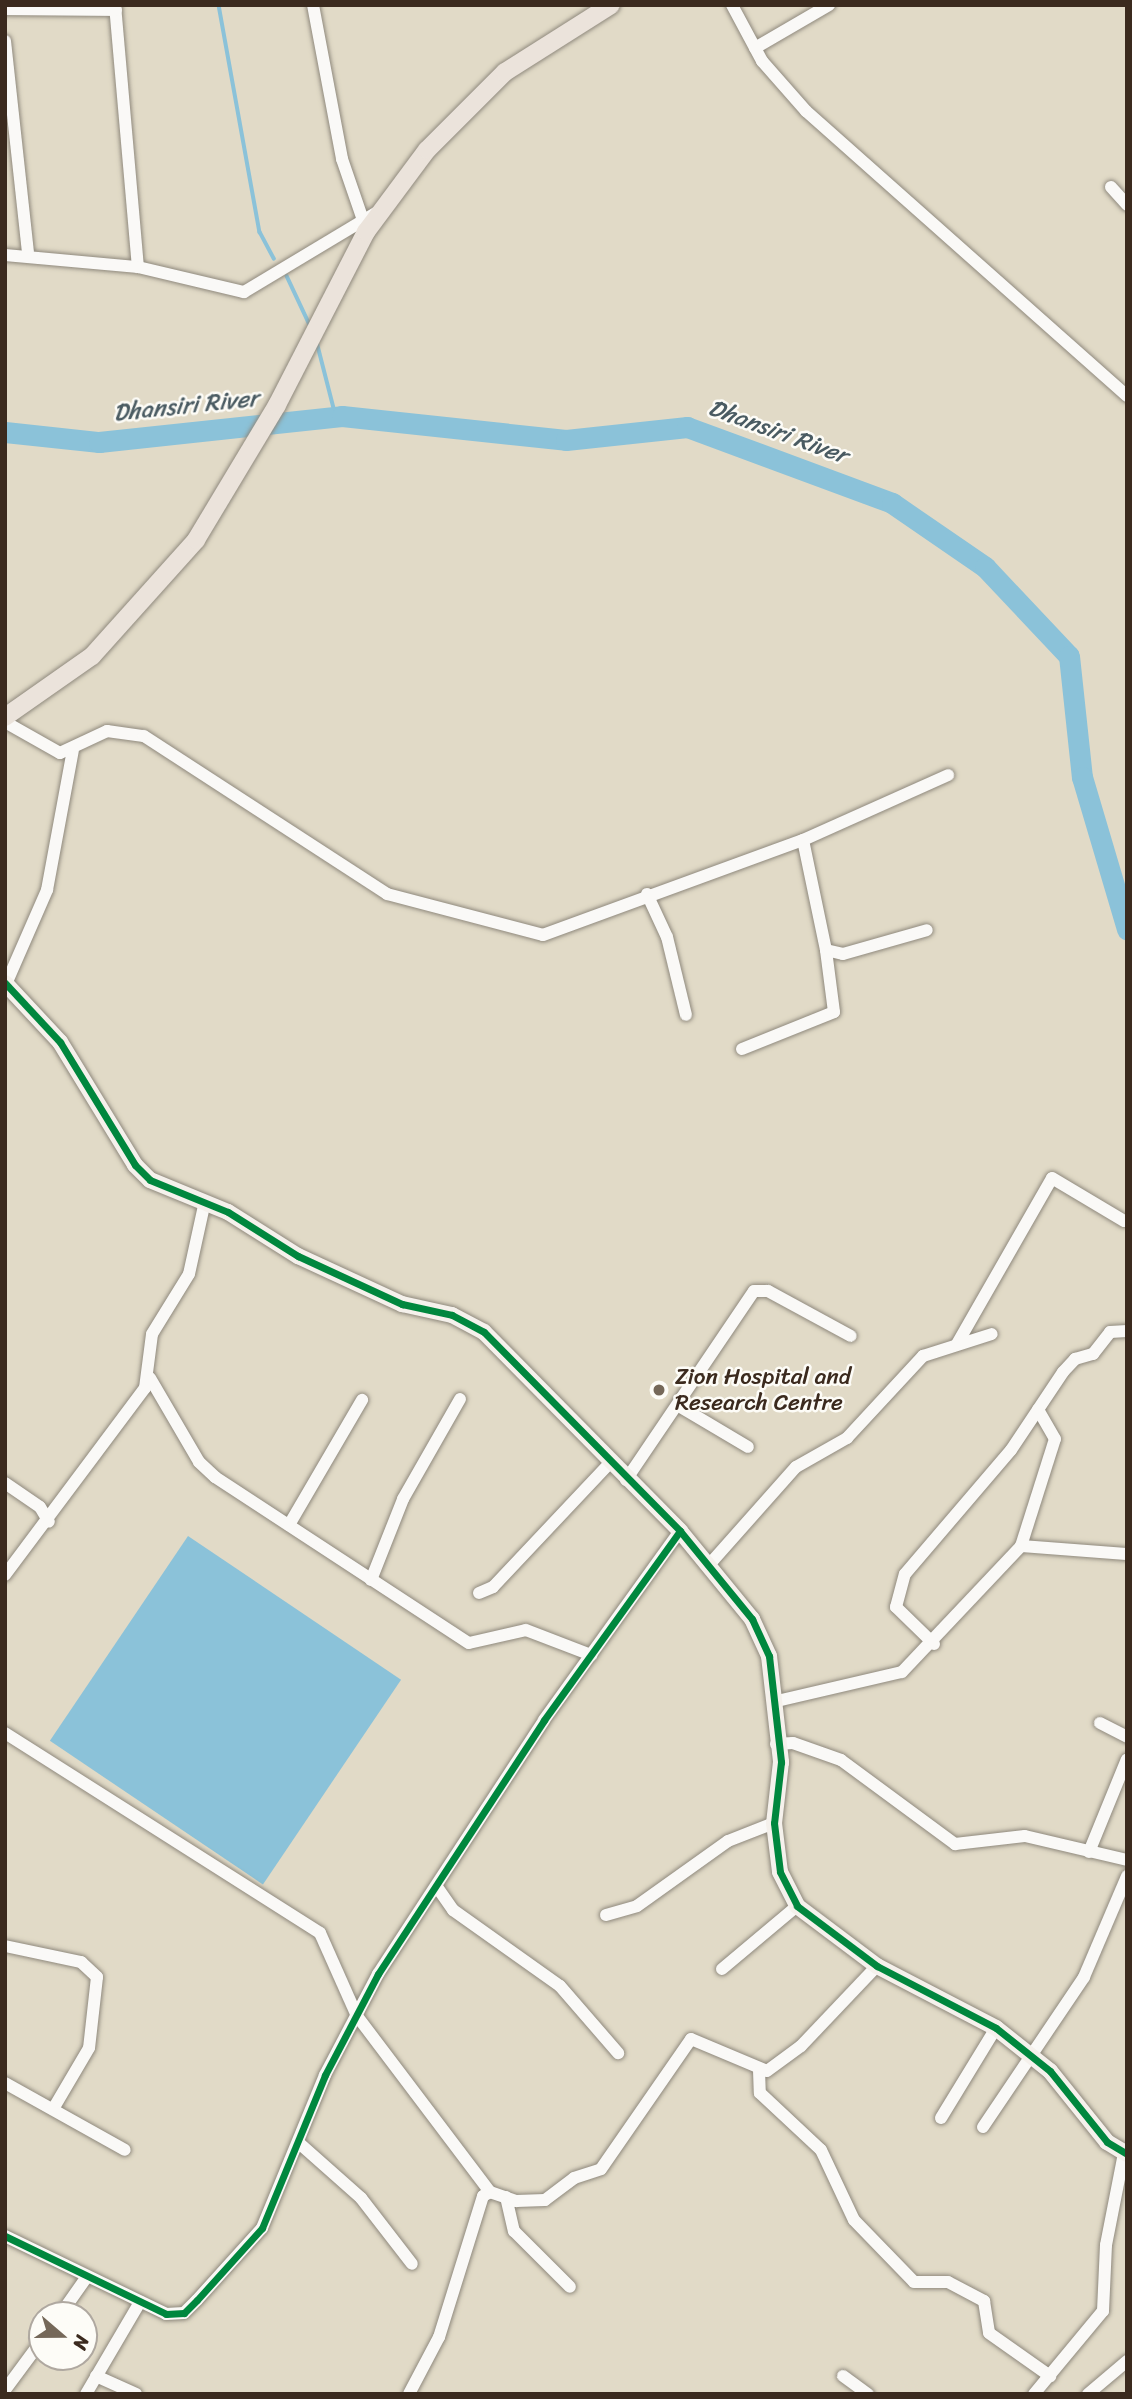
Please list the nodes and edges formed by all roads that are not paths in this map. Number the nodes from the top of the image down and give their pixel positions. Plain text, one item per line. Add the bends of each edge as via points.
1 (313, 5) edge
2 (611, 5) edge
3 (732, 5) edge
4 (829, 5) edge
5 (116, 8) edge
6 (5, 9) edge
7 (5, 41) edge
8 (755, 48) junction
9 (1111, 187) dead end
10 (1127, 205) edge
11 (379, 210) junction
12 (363, 220) junction
13 (28, 252) junction
14 (5, 255) edge
15 (138, 267) junction
16 (1127, 396) edge
17 (5, 720) edge
18 (73, 750) junction
19 (948, 775) dead end
20 (803, 840) junction
21 (647, 894) junction
22 (926, 930) dead end
23 (826, 950) junction
24 (6, 984) edge
25 (686, 1016) dead end
26 (742, 1049) dead end
27 (204, 1206) junction
28 (1124, 1221) dead end
29 (1127, 1331) edge
30 (992, 1334) dead end
31 (851, 1336) dead end
32 (957, 1343) junction
33 (150, 1378) junction
34 (460, 1399) dead end
35 (362, 1400) dead end
36 (679, 1406) junction
37 (1038, 1410) junction
38 (748, 1447) dead end
39 (610, 1464) junction
40 (626, 1480) junction
41 (5, 1483) edge
42 (49, 1522) junction
43 (289, 1525) junction
44 (680, 1531) junction
45 (1021, 1546) junction
46 (1127, 1554) edge
47 (708, 1566) junction
48 (5, 1575) edge
49 (371, 1580) junction
50 (479, 1594) dead end
51 (934, 1644) junction
52 (591, 1655) junction
53 (777, 1701) junction
54 (1100, 1723) dead end
55 (5, 1733) edge
56 (1127, 1737) edge
57 (776, 1744) junction
58 (1127, 1759) edge
59 (774, 1823) junction
60 (1089, 1852) junction
61 (1127, 1860) edge
62 (1127, 1876) edge
63 (437, 1886) junction
64 (797, 1906) junction
65 (606, 1915) dead end
66 (5, 1946) edge
67 (877, 1966) junction
68 (722, 1969) dead end
69 (358, 2016) junction
70 (996, 2028) junction
71 (618, 2053) dead end
72 (1029, 2053) junction
73 (759, 2070) junction
74 (5, 2082) edge
75 (53, 2109) junction
76 (941, 2118) dead end
77 (984, 2127) dead end
78 (299, 2143) junction
79 (125, 2150) dead end
80 (1125, 2154) edge
81 (490, 2192) junction
82 (506, 2197) junction
83 (5, 2236) edge
84 (412, 2264) dead end
85 (86, 2278) junction
86 (570, 2287) dead end
87 (70, 2301) edge
88 (140, 2302) junction
89 (28, 2359) edge
90 (1127, 2361) edge
91 (96, 2376) junction
92 (843, 2376) dead end
93 (1051, 2376) junction
94 (5, 2390) edge
95 (86, 2394) edge
96 (136, 2394) edge
97 (409, 2394) edge
98 (868, 2394) edge
99 (1034, 2394) edge
100 (1088, 2394) edge

1 - 12 street via 342,159
2 - 11 main road via 505,72 426,150
3 - 8 street
4 - 8 street
5 - 6 street
5 - 15 street
7 - 13 street
8 - 16 street via 806,111
9 - 10 street
11 - 12 street
11 - 17 main road via 218,507 177,566 68,677
12 - 15 street via 244,292
13 - 14 street
13 - 15 street
17 - 18 street via 45,749
18 - 21 street via 107,732 144,736 285,822 356,879 499,927 556,933
18 - 24 street via 47,890
19 - 20 street
20 - 21 street
20 - 23 street
21 - 25 street via 667,937
22 - 23 street via 843,954
23 - 26 street via 834,1012
24 - 27 street via 60,1042 135,1165
27 - 33 street via 189,1275 152,1334
27 - 39 street via 402,1304 452,1315 484,1332
28 - 32 street via 1052,1178
29 - 37 street via 1110,1332 1093,1354 1075,1359
30 - 32 street
31 - 36 street via 768,1291 754,1292
32 - 47 street via 923,1356 847,1437 796,1467
33 - 42 street
33 - 43 street via 199,1462
34 - 49 street via 403,1499
35 - 43 street
36 - 38 street
36 - 40 street
37 - 45 street via 1055,1439
37 - 51 street via 1011,1450 918,1555 896,1594 899,1612
39 - 40 street
39 - 50 street via 493,1587
40 - 44 street
41 - 42 street via 40,1507
42 - 48 street
43 - 49 street
44 - 47 street
44 - 52 street
45 - 46 street
45 - 51 street
47 - 53 street via 752,1619 769,1656
49 - 52 street via 469,1643 526,1630
51 - 53 street via 887,1681
52 - 63 street
53 - 57 street
54 - 56 street
55 - 69 street via 320,1933
57 - 59 street
57 - 60 street via 793,1743 841,1760 955,1844 1025,1836
58 - 60 street
59 - 64 street via 780,1872
59 - 65 street via 728,1841 637,1906
60 - 61 street
62 - 72 street via 1093,1961 1066,2008
63 - 69 street
63 - 71 street via 453,1910 560,1986
64 - 67 street
64 - 68 street
66 - 75 street via 81,1962 97,1978 89,2048
67 - 70 street
67 - 73 street via 801,2046
69 - 78 street via 325,2075
69 - 81 street
70 - 72 street
70 - 76 street
72 - 77 street
72 - 80 street via 1107,2142
73 - 82 street via 707,2040 691,2039 601,2169 574,2178 545,2200
73 - 93 street via 760,2093 821,2150 843,2202 863,2229 914,2282 948,2282 984,2301 989,2333
74 - 75 street
75 - 79 street
78 - 84 street via 361,2197
78 - 88 street via 262,2228 184,2313
80 - 93 street via 1106,2245 1103,2311
81 - 82 street
81 - 97 street via 483,2196 435,2346
82 - 86 street via 514,2231
83 - 85 street via 41,2249
85 - 87 street
85 - 88 street
88 - 91 street
89 - 94 street
90 - 100 street
91 - 95 street
91 - 96 street
92 - 98 street
93 - 99 street

